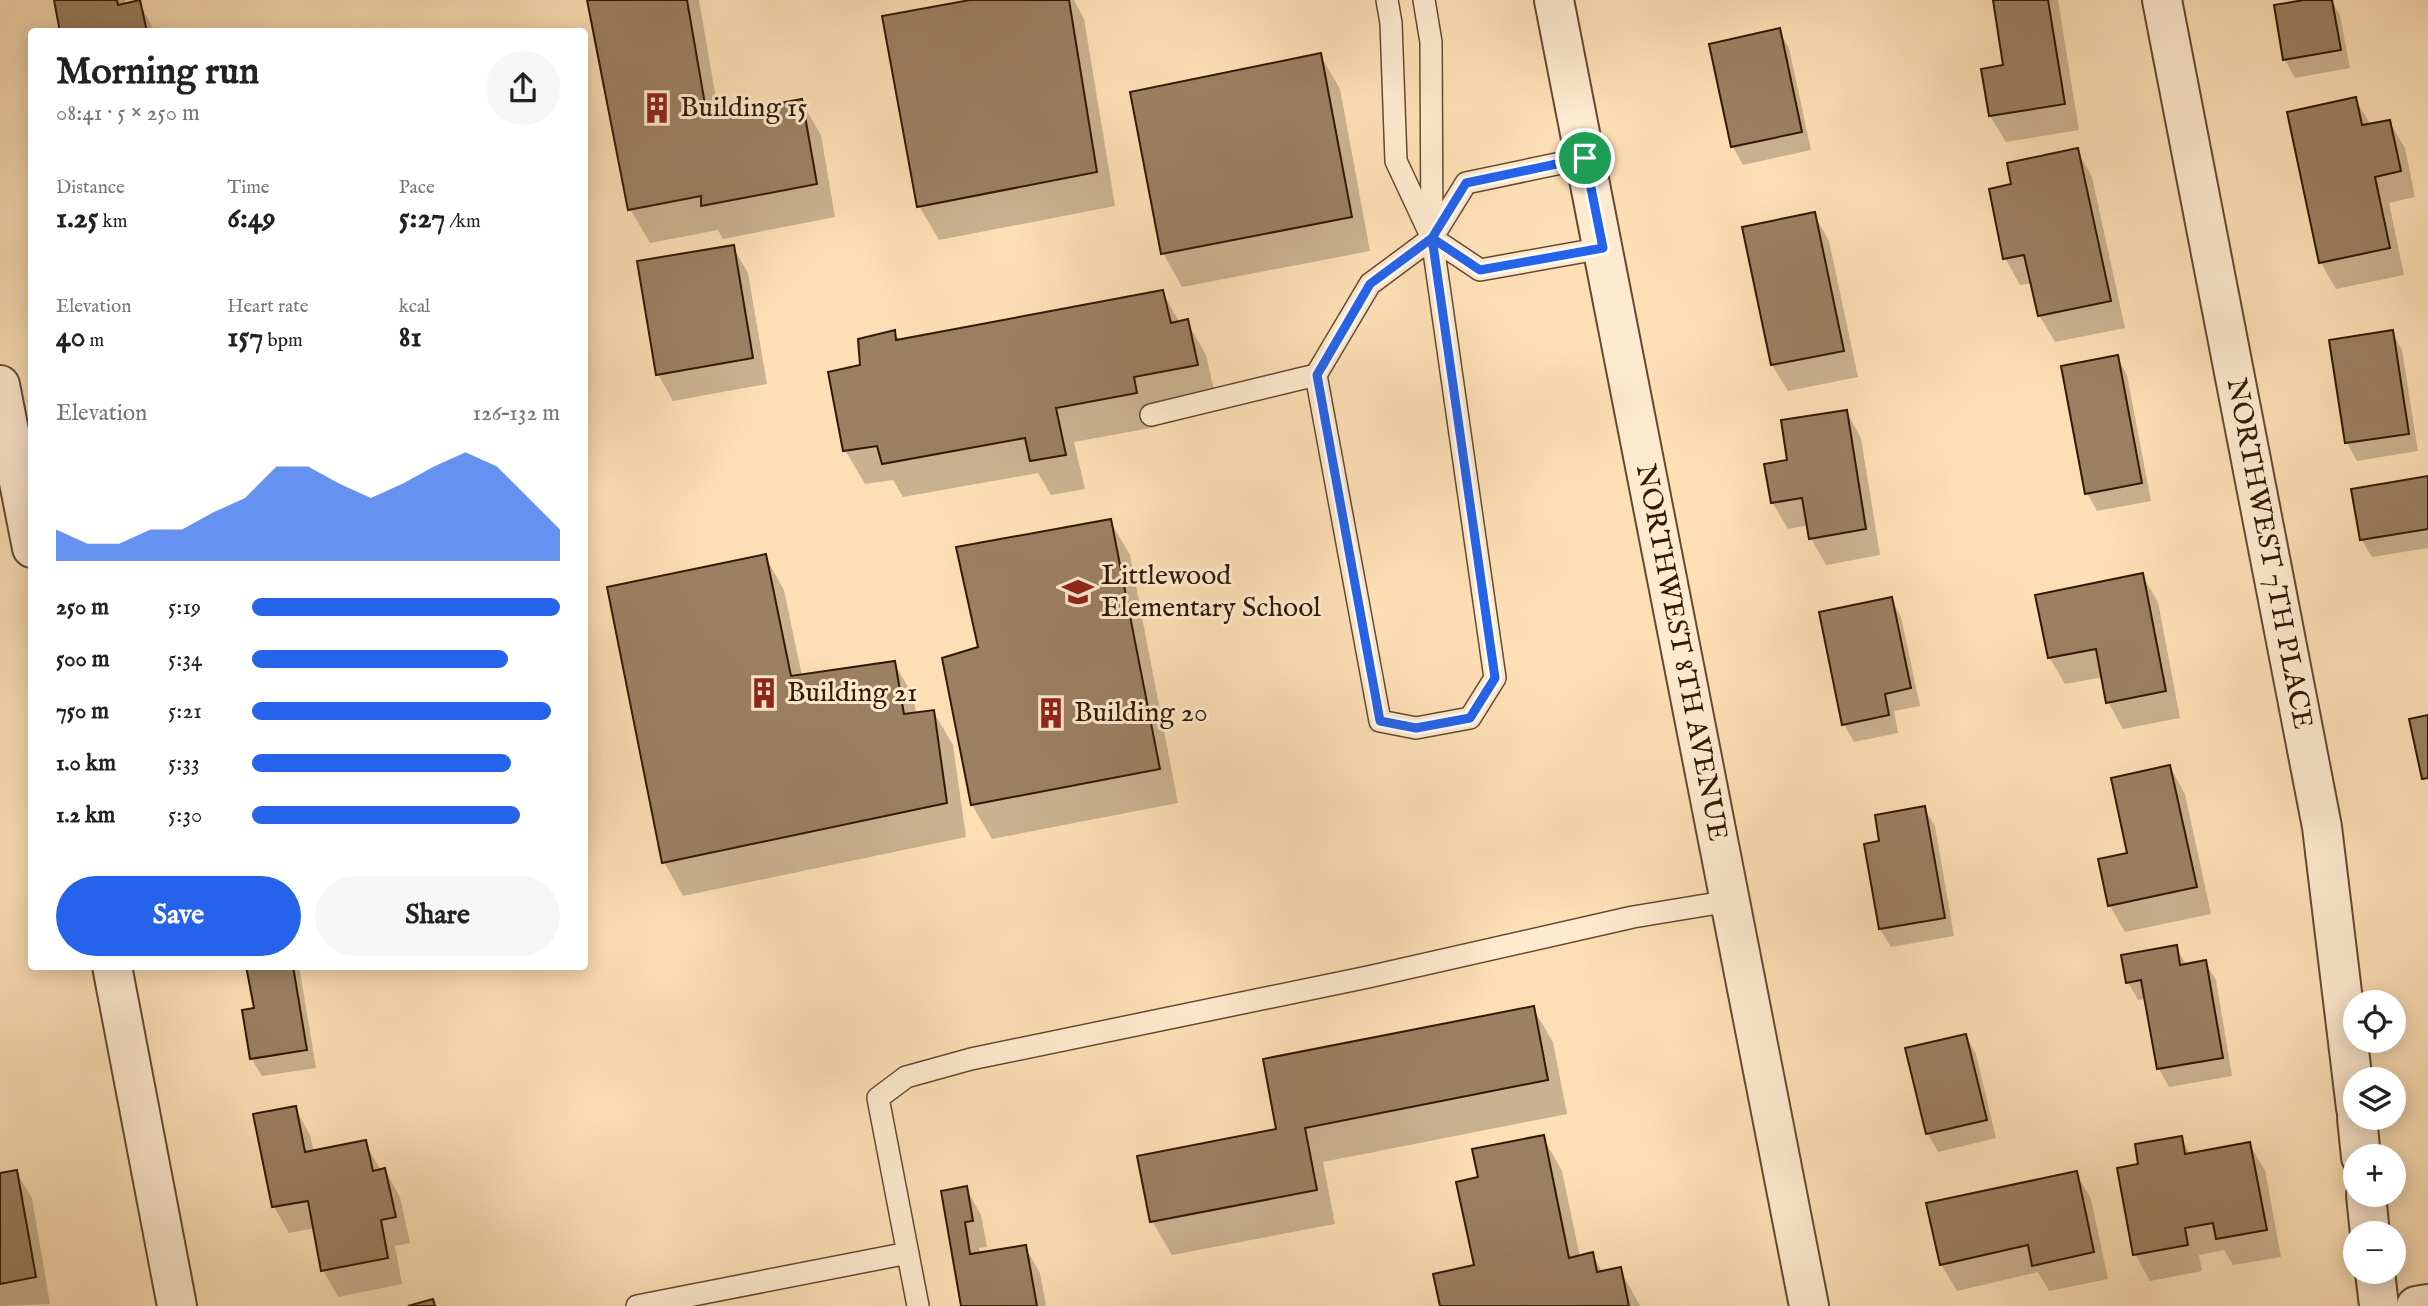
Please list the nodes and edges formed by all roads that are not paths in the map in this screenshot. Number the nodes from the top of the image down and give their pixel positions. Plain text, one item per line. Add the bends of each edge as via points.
1 (1387, 0) edge
2 (1424, 0) edge
3 (1554, 0) edge
4 (2162, 0) edge
5 (1585, 158) junction
6 (1432, 238) junction
7 (1603, 248) junction
8 (1317, 375) junction
9 (0, 385) edge
10 (1151, 415) dead end
11 (28, 528) edge
12 (1730, 901) junction
13 (113, 970) edge
14 (2351, 1067) edge
15 (908, 1253) junction
16 (2376, 1284) edge
17 (2428, 1304) edge
18 (177, 1306) edge
19 (637, 1306) edge
20 (918, 1306) edge
21 (1809, 1306) edge
22 (2379, 1306) edge
23 (2416, 1306) edge

1 - 6 lane via 1396,161
2 - 6 lane via 1431,42
3 - 5 street, NORTHWEST 8TH AVENUE
4 - 14 street, NORTHWEST 7TH PLACE via 2322,827
5 - 6 lane via 1466,183
5 - 7 street, NORTHWEST 8TH AVENUE
6 - 7 lane via 1480,270
6 - 8 lane via 1370,284
6 - 8 lane via 1495,678 1470,718 1416,728 1380,721
7 - 12 street, NORTHWEST 8TH AVENUE
8 - 10 lane
9 - 11 street
12 - 15 lane via 1633,917 971,1059 906,1077 878,1098
12 - 21 street, NORTHWEST 8TH AVENUE
13 - 18 street
15 - 19 lane
15 - 20 lane
16 - 22 street
17 - 23 street

